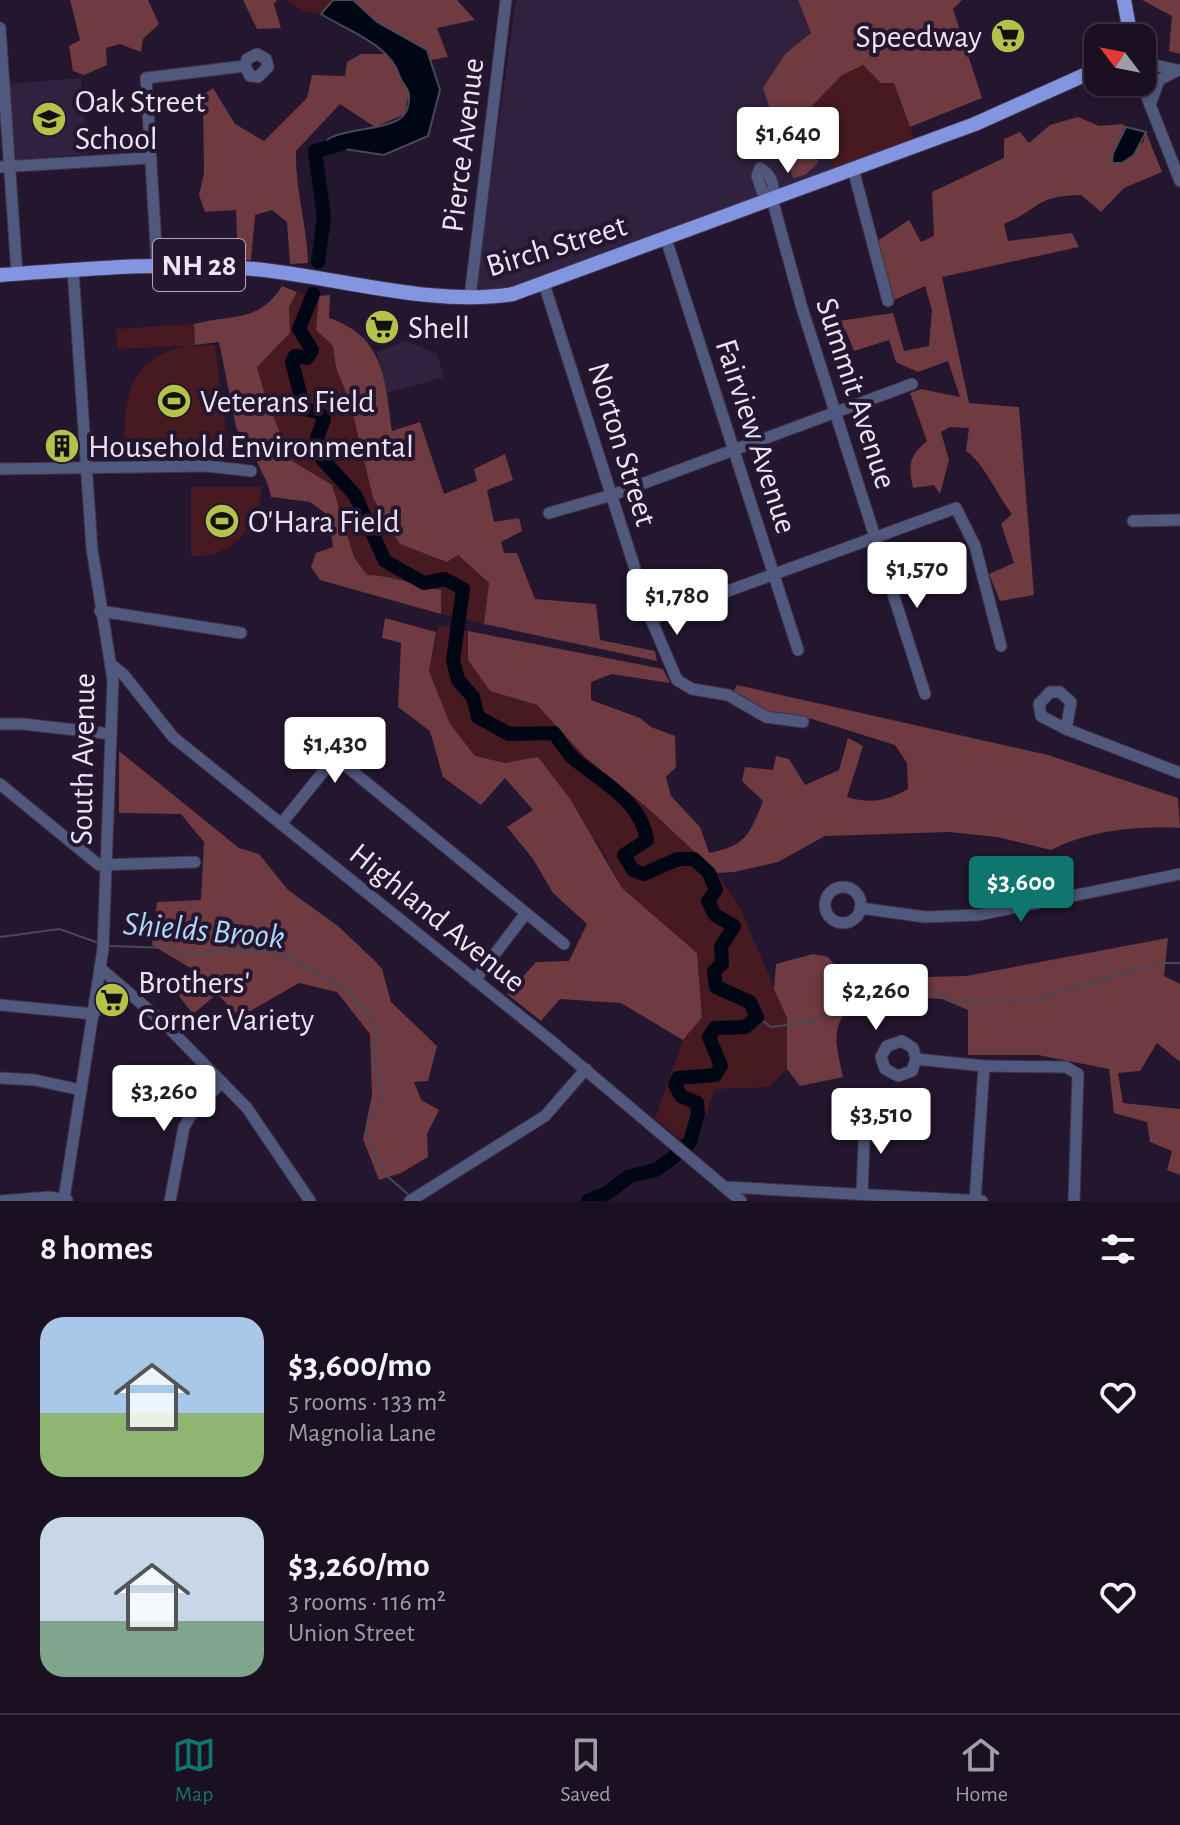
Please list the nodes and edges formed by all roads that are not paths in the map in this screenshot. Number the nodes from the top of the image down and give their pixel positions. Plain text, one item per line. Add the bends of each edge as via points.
1 (506, 0) edge
2 (1125, 3) edge
3 (1121, 24) edge
4 (1129, 24) edge
5 (0, 28) edge
6 (0, 42) edge
7 (1156, 65) edge
8 (245, 66) dead end
9 (1179, 70) edge
10 (1084, 74) edge
11 (1146, 96) edge
12 (1150, 105) junction
13 (149, 158) junction
14 (5, 166) edge
15 (853, 169) junction
16 (1180, 181) edge
17 (772, 199) junction
18 (666, 239) junction
19 (157, 264) junction
20 (73, 270) junction
21 (17, 274) junction
22 (0, 275) edge
23 (544, 284) junction
24 (470, 297) junction
25 (888, 301) dead end
26 (912, 384) dead end
27 (835, 413) junction
28 (735, 450) junction
29 (85, 466) junction
30 (0, 469) edge
31 (251, 471) dead end
32 (612, 495) junction
33 (549, 513) dead end
34 (1180, 520) edge
35 (1133, 521) dead end
36 (877, 537) junction
37 (773, 575) junction
38 (100, 611) junction
39 (651, 619) junction
40 (241, 633) dead end
41 (1001, 646) dead end
42 (798, 650) dead end
43 (112, 665) junction
44 (925, 694) dead end
45 (803, 722) dead end
46 (0, 724) edge
47 (361, 725) dead end
48 (1066, 729) dead end
49 (111, 734) junction
50 (335, 757) junction
51 (1180, 773) edge
52 (0, 784) edge
53 (281, 824) junction
54 (195, 862) dead end
55 (106, 865) junction
56 (1180, 874) edge
57 (860, 908) dead end
58 (526, 913) junction
59 (564, 944) dead end
60 (100, 968) junction
61 (475, 980) junction
62 (0, 1005) edge
63 (94, 1014) junction
64 (916, 1059) dead end
65 (984, 1066) junction
66 (586, 1069) junction
67 (0, 1078) edge
68 (222, 1082) junction
69 (81, 1090) junction
70 (865, 1117) dead end
71 (726, 1187) junction
72 (862, 1194) junction
73 (413, 1199) edge
74 (67, 1200) edge
75 (3, 1201) edge
76 (170, 1201) edge
77 (310, 1201) edge
78 (741, 1201) edge
79 (975, 1201) edge
80 (982, 1201) edge
81 (1074, 1201) edge

1 - 24 street, Pierce Avenue
2 - 3 main road
2 - 4 main road
5 - 6 street
6 - 14 street
7 - 9 street
8 - 13 street via 146,78
9 - 12 street via 1159,80
10 - 15 main road, Birch Street / NH 28 via 975,124
11 - 12 street
12 - 16 street
13 - 14 street
13 - 19 street
14 - 21 street
15 - 17 main road, Birch Street / NH 28
15 - 25 street
17 - 18 main road, Birch Street / NH 28
17 - 27 street, Summit Avenue
18 - 23 main road, Birch Street / NH 28
18 - 28 street, Fairview Avenue
19 - 20 main road, Birch Street / NH 28
19 - 24 main road, Birch Street / NH 28 via 256,269
20 - 21 main road, Birch Street / NH 28
20 - 29 street, South Avenue
21 - 22 main road, Birch Street / NH 28
23 - 24 main road, Birch Street / NH 28 via 513,294
23 - 32 street, Norton Street
26 - 27 street
27 - 28 street
27 - 36 street, Summit Avenue
28 - 32 street
28 - 37 street, Fairview Avenue
29 - 30 street
29 - 31 street
29 - 38 street, South Avenue
32 - 33 street
32 - 39 street, Norton Street
34 - 35 street
36 - 37 street
36 - 41 street via 956,508 975,546
36 - 44 street, Summit Avenue
37 - 39 street
37 - 42 street, Fairview Avenue
38 - 40 street
38 - 43 street, South Avenue
39 - 45 street, Norton Street via 682,685 728,695 766,717
43 - 49 street, South Avenue
43 - 53 street, Highland Avenue via 173,737
46 - 49 street
47 - 50 street
48 - 51 street
49 - 55 street, South Avenue
50 - 53 street
50 - 58 street
52 - 55 street via 95,864
53 - 61 street, Highland Avenue
54 - 55 street
55 - 60 street, South Avenue
56 - 57 street via 978,915 925,917
58 - 59 street
58 - 61 street
60 - 63 street, South Avenue
60 - 68 street
61 - 66 street, Highland Avenue
62 - 63 street
63 - 69 street, South Avenue
64 - 65 street
65 - 79 street
65 - 81 street via 1072,1069 1080,1081
66 - 71 street, Highland Avenue
66 - 73 street via 545,1116
67 - 69 street
68 - 76 street via 184,1127
68 - 77 street via 258,1122
69 - 74 street, South Avenue
70 - 72 street
71 - 72 street
71 - 78 street, Highland Avenue
72 - 79 street
74 - 75 street
79 - 80 street

